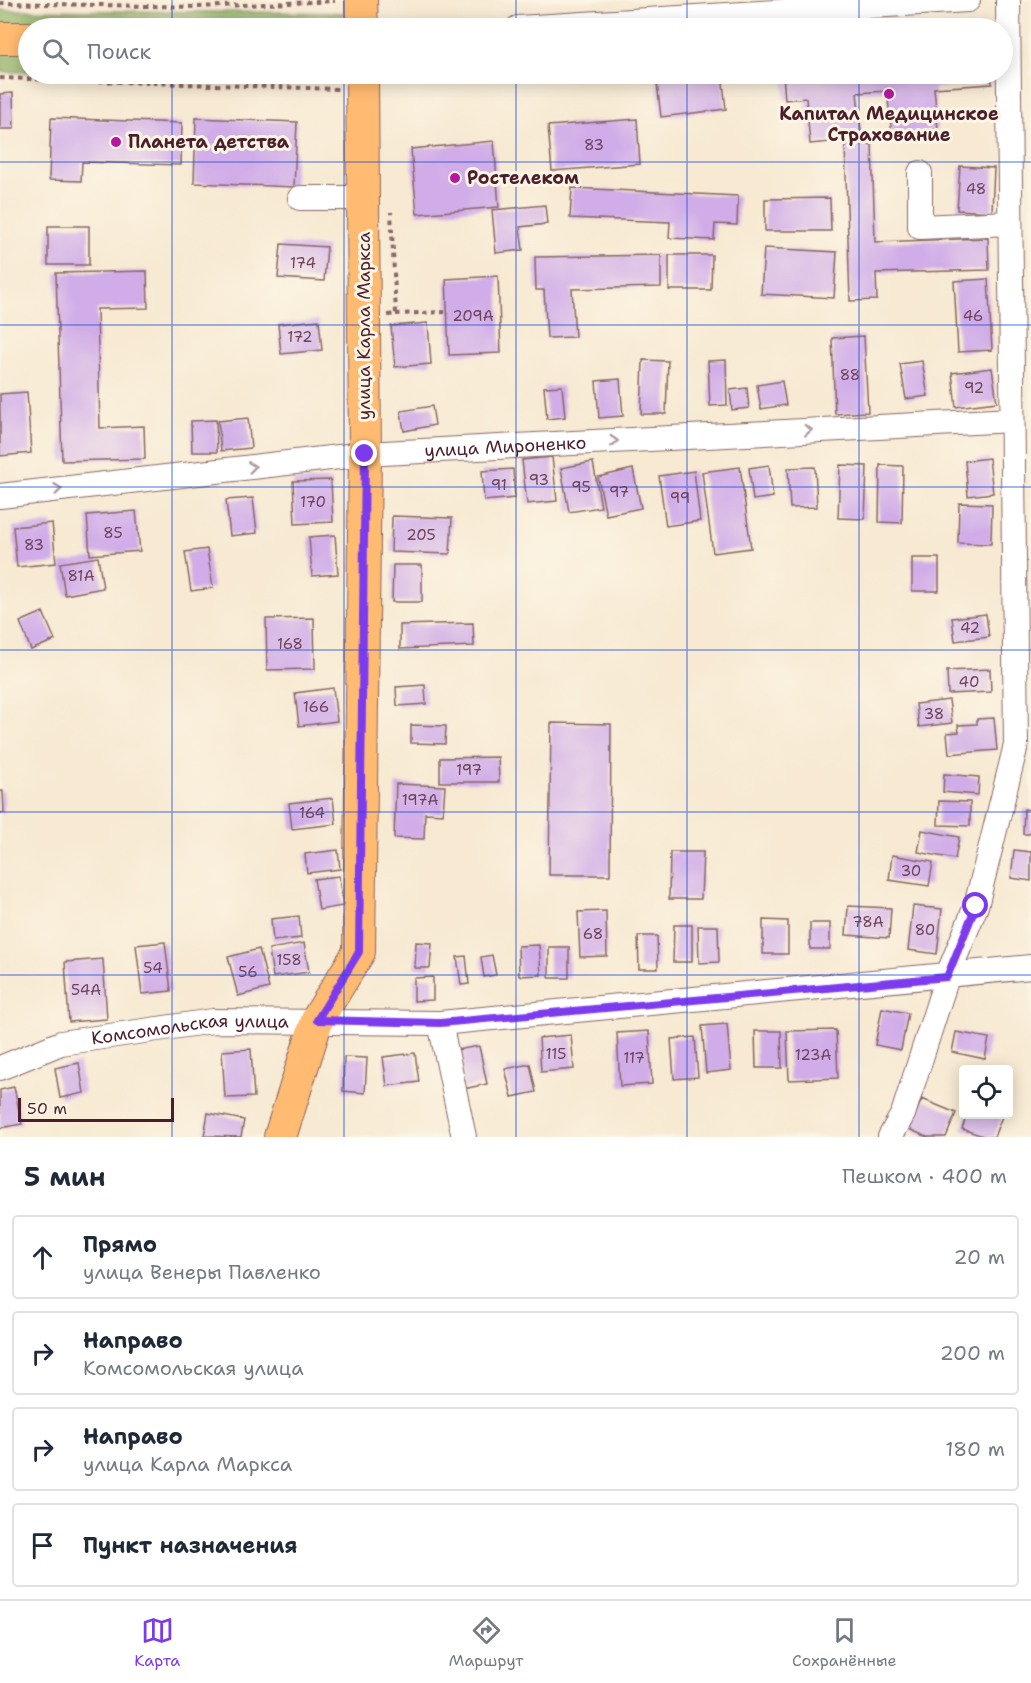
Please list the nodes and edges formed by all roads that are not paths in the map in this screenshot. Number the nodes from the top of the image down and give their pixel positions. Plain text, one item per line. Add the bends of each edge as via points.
1 (360, 0) edge
2 (968, 0) edge
3 (1008, 0) edge
4 (787, 5) edge
5 (361, 18) edge
6 (635, 18) edge
7 (1008, 18) edge
8 (0, 38) edge
9 (18, 38) edge
10 (362, 84) edge
11 (1009, 84) edge
12 (920, 173) dead end
13 (300, 198) dead end
14 (364, 198) junction
15 (1010, 223) junction
16 (1012, 420) junction
17 (1022, 446) edge
18 (365, 454) junction
19 (0, 496) edge
20 (1031, 968) edge
21 (947, 977) junction
22 (317, 1020) junction
23 (440, 1023) junction
24 (0, 1068) edge
25 (280, 1137) edge
26 (464, 1137) edge
27 (890, 1137) edge

1 - 5 main road
2 - 4 street
3 - 7 street
4 - 6 street
8 - 9 main road
10 - 14 main road, улица Карла Маркса
11 - 15 street
12 - 15 street via 920,226
13 - 14 street
14 - 18 main road, улица Карла Маркса
15 - 16 street
16 - 17 street
18 -> 16 street, улица Мироненко
17 - 21 street via 1016,745 976,906
19 -> 18 street, улица Мироненко
18 - 22 main road, улица Карла Маркса via 359,952
20 - 21 street, Комсомольская улица
21 - 23 street, Комсомольская улица
21 - 27 street via 903,1114
22 - 23 street, Комсомольская улица
22 - 24 street, Комсомольская улица via 213,1021 62,1043
22 - 25 main road, улица Карла Маркса
23 - 26 street

